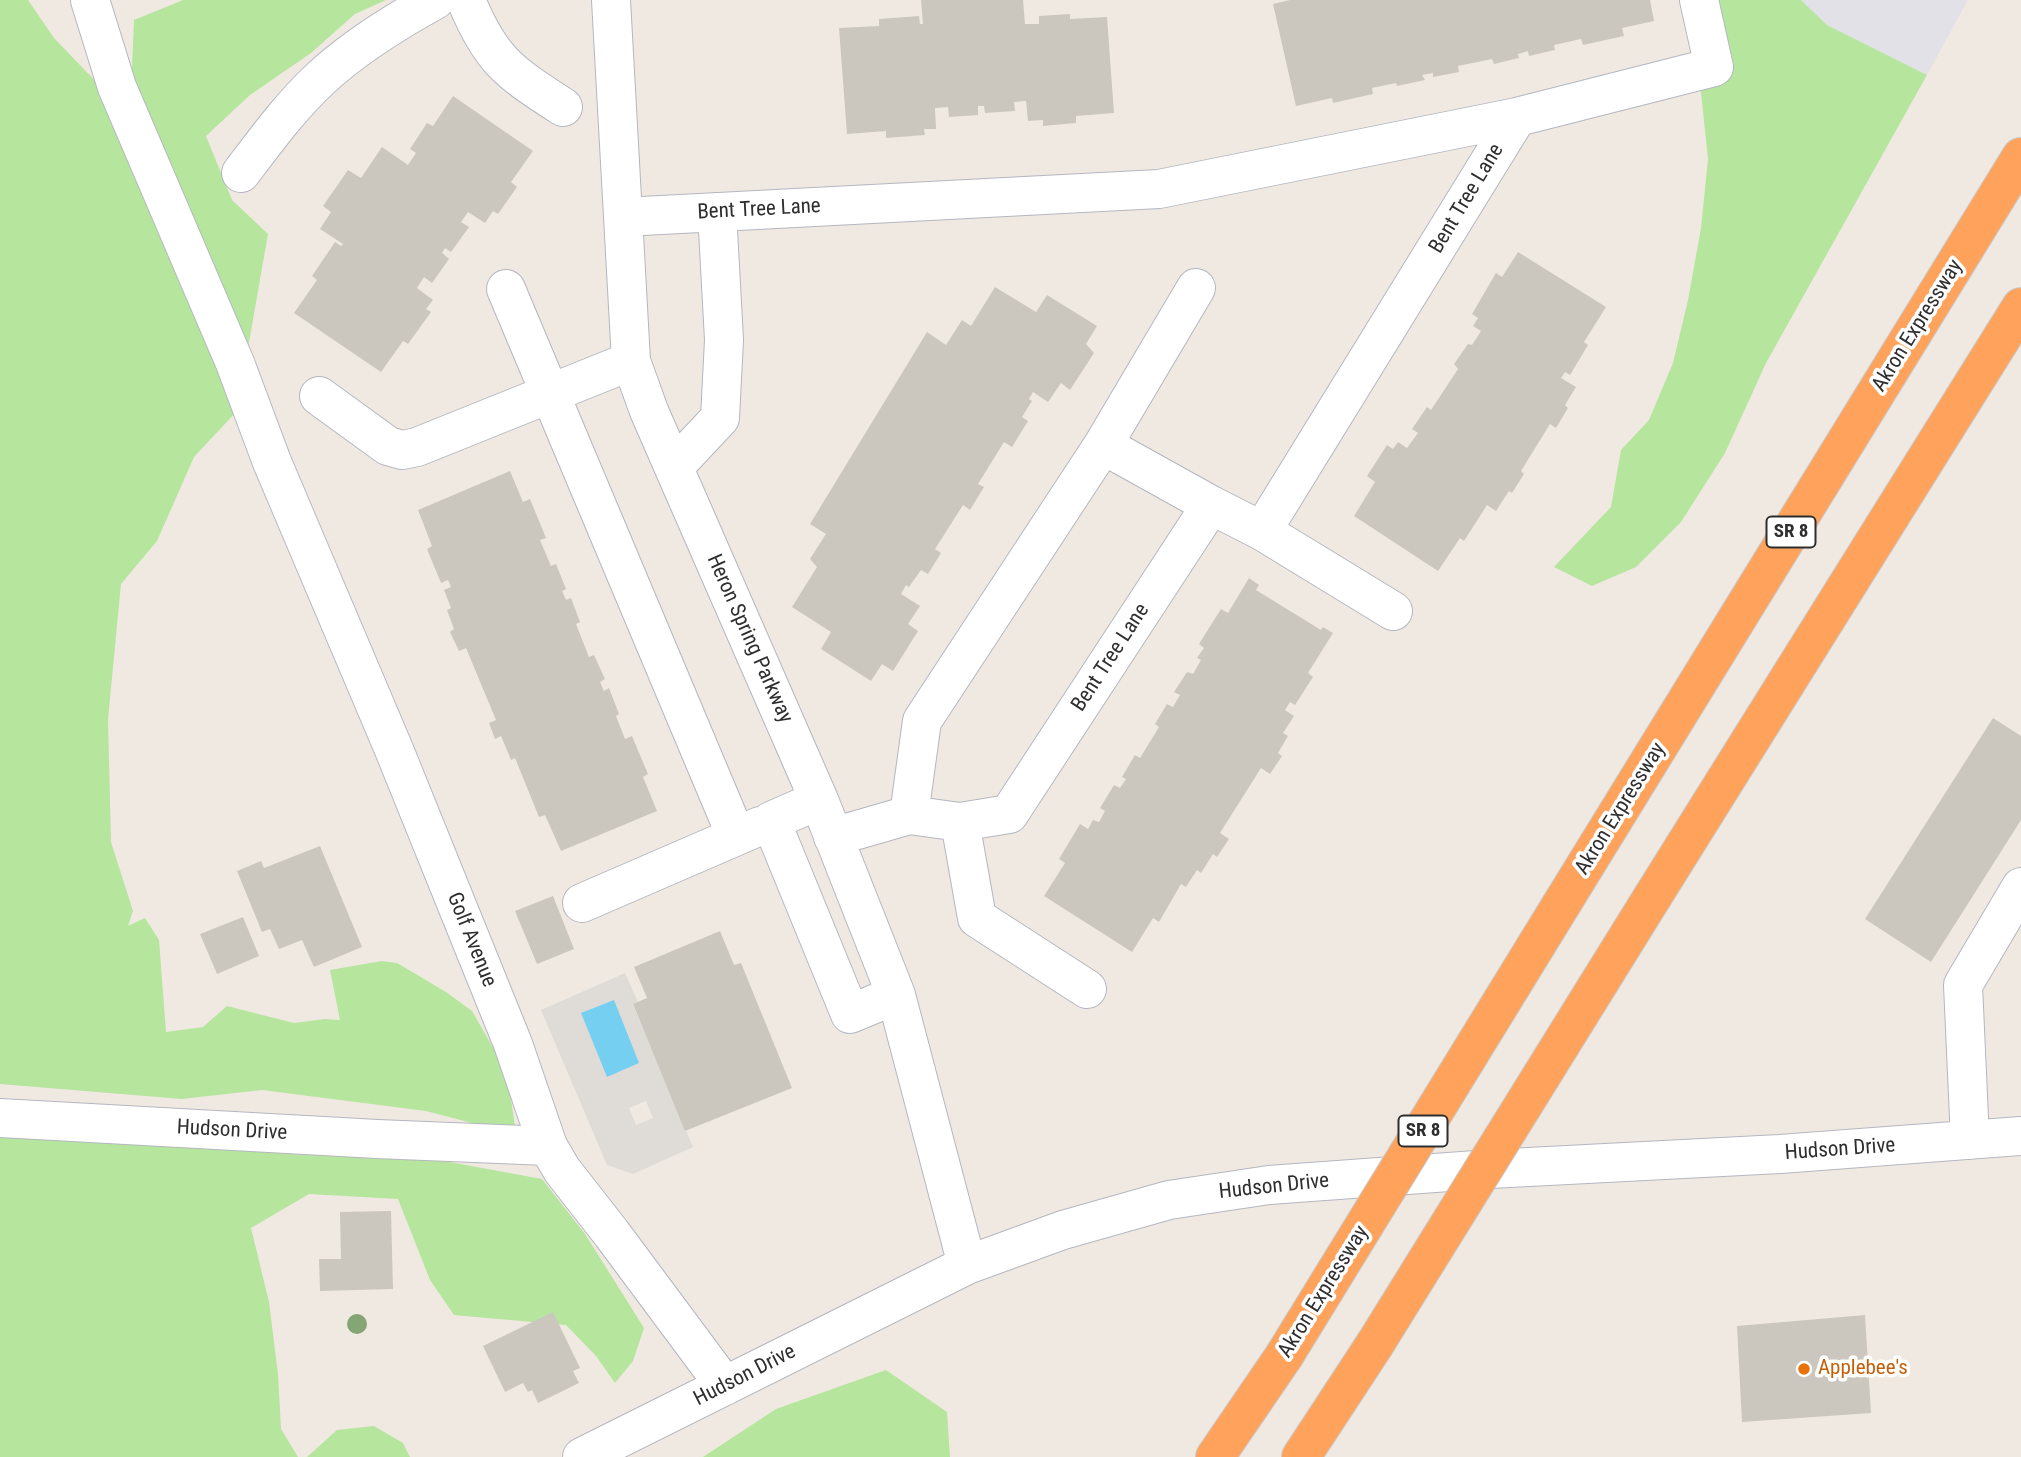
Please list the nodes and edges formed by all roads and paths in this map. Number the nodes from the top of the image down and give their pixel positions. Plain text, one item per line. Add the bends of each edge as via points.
1 (90, 0) edge
2 (435, 0) edge
3 (466, 0) edge
4 (611, 0) edge
5 (1699, 0) edge
6 (563, 107) dead end
7 (1517, 117) junction
8 (2021, 157) edge
9 (241, 173) dead end
10 (717, 212) junction
11 (623, 217) junction
12 (1196, 288) dead end
13 (506, 289) dead end
14 (2021, 307) edge
15 (2021, 357) edge
16 (631, 361) junction
17 (550, 394) junction
18 (319, 396) dead end
19 (1102, 445) junction
20 (674, 467) junction
21 (1906, 492) junction
22 (1212, 505) junction
23 (1262, 531) junction
24 (1393, 611) dead end
25 (819, 800) junction
26 (909, 815) junction
27 (771, 821) junction
28 (960, 822) junction
29 (736, 836) junction
30 (833, 837) junction
31 (2021, 887) edge
32 (582, 903) dead end
33 (1087, 989) dead end
34 (895, 995) junction
35 (0, 1118) edge
36 (2021, 1136) edge
37 (1970, 1140) junction
38 (548, 1146) junction
39 (967, 1265) junction
40 (725, 1386) junction
41 (582, 1457) edge
42 (1215, 1457) edge
43 (1301, 1457) edge

1 - 38 street, Golf Avenue via 117,87 395,752 508,1031
2 - 9 street via 391,24 322,77
3 - 6 street via 492,52 510,72
4 - 11 street, Heron Spring Parkway
5 - 7 street via 1714,67
7 - 10 street, Bent Tree Lane via 1159,189
7 - 23 street, Bent Tree Lane
8 - 42 highway, Akron Expressway / SR 8, bridge via 1284,1356
10 - 11 street, Bent Tree Lane
10 - 20 street via 724,340 720,418
11 - 16 street, Heron Spring Parkway
12 - 19 street
13 - 17 street
14 - 21 highway
15 - 21 highway
16 - 17 street
16 - 20 street, Heron Spring Parkway
17 - 18 street via 402,450 388,446
17 - 29 street
19 - 22 street
19 - 26 street via 922,721
20 - 25 street, Heron Spring Parkway
21 - 43 highway, bridge
22 - 23 street
22 - 28 street, Bent Tree Lane via 1009,814
23 - 24 street
25 - 27 street
25 - 30 street, Heron Spring Parkway
26 - 28 street, Bent Tree Lane
26 - 30 street, Bent Tree Lane
27 - 29 street
27 - 34 street via 850,1014
28 - 33 street via 977,918
29 - 32 street
30 - 34 street, Heron Spring Parkway
31 - 37 street via 1963,985
34 - 39 street, Heron Spring Parkway
35 - 38 street, Hudson Drive
36 - 37 street, Hudson Drive
37 - 39 street, Hudson Drive via 1269,1185 1169,1200 1063,1230
38 - 40 street, Golf Avenue
39 - 40 street, Hudson Drive
40 - 41 street, Hudson Drive

